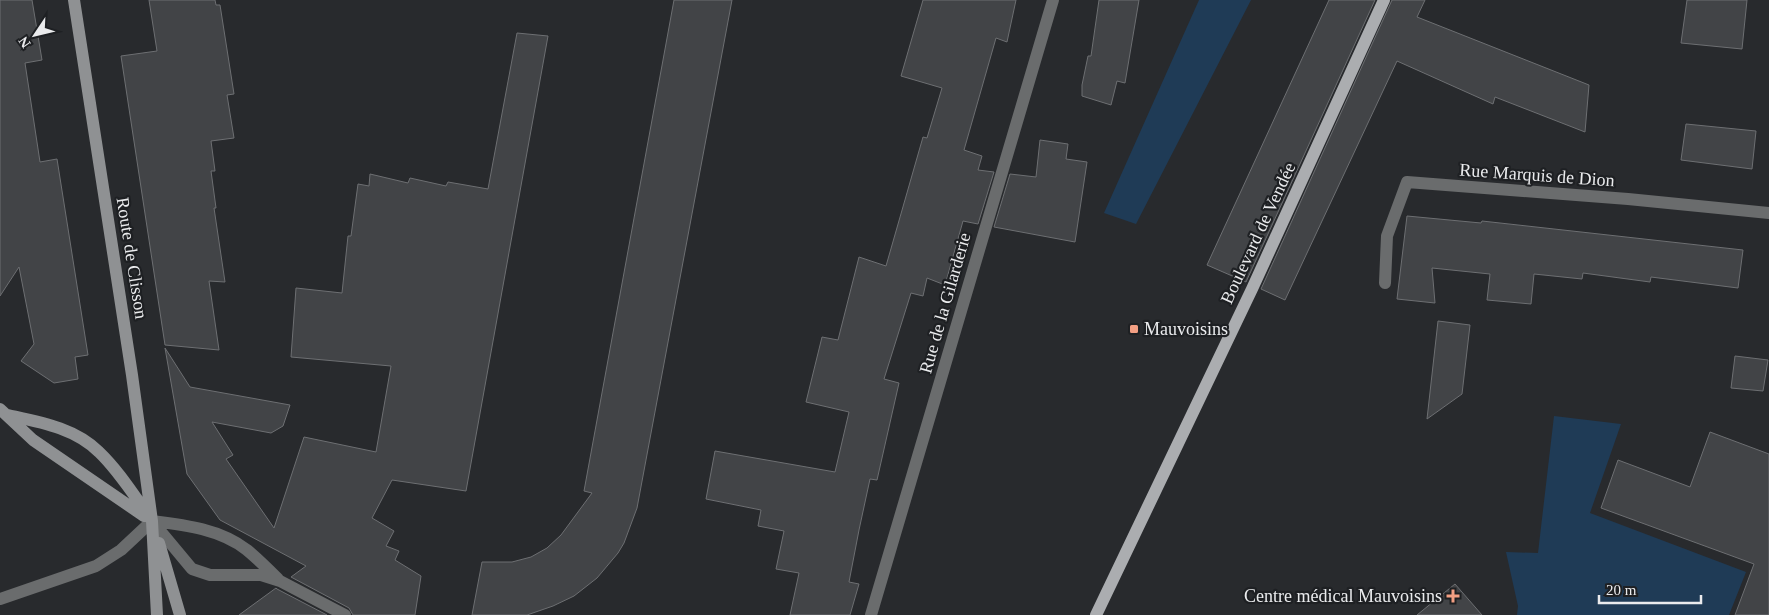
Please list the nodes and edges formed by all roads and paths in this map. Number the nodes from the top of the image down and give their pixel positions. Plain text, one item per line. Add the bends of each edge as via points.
1 (74, 0) edge
2 (1053, 0) edge
3 (1384, 0) edge
4 (1769, 213) edge
5 (1385, 283) dead end
6 (4, 412) edge
7 (152, 521) junction
8 (280, 581) junction
9 (0, 599) edge
10 (157, 615) edge
11 (180, 615) edge
12 (346, 615) edge
13 (871, 615) edge
14 (1096, 615) edge

1 - 7 main road, Route de Clisson
2 - 13 street, Rue de la Gilarderie
3 - 14 main road, Boulevard de Vendée via 1252,289
4 - 5 street, Rue Marquis de Dion via 1407,182 1387,236
6 - 7 main road via 32,440
6 - 7 main road via 68,432 99,452
7 - 8 street via 200,528 224,538 246,549
7 - 8 street via 192,569 210,575 252,574
7 - 9 street via 122,550 96,566
7 - 10 main road, Route de Clisson
7 - 11 main road, Route de Clisson
8 - 12 street

